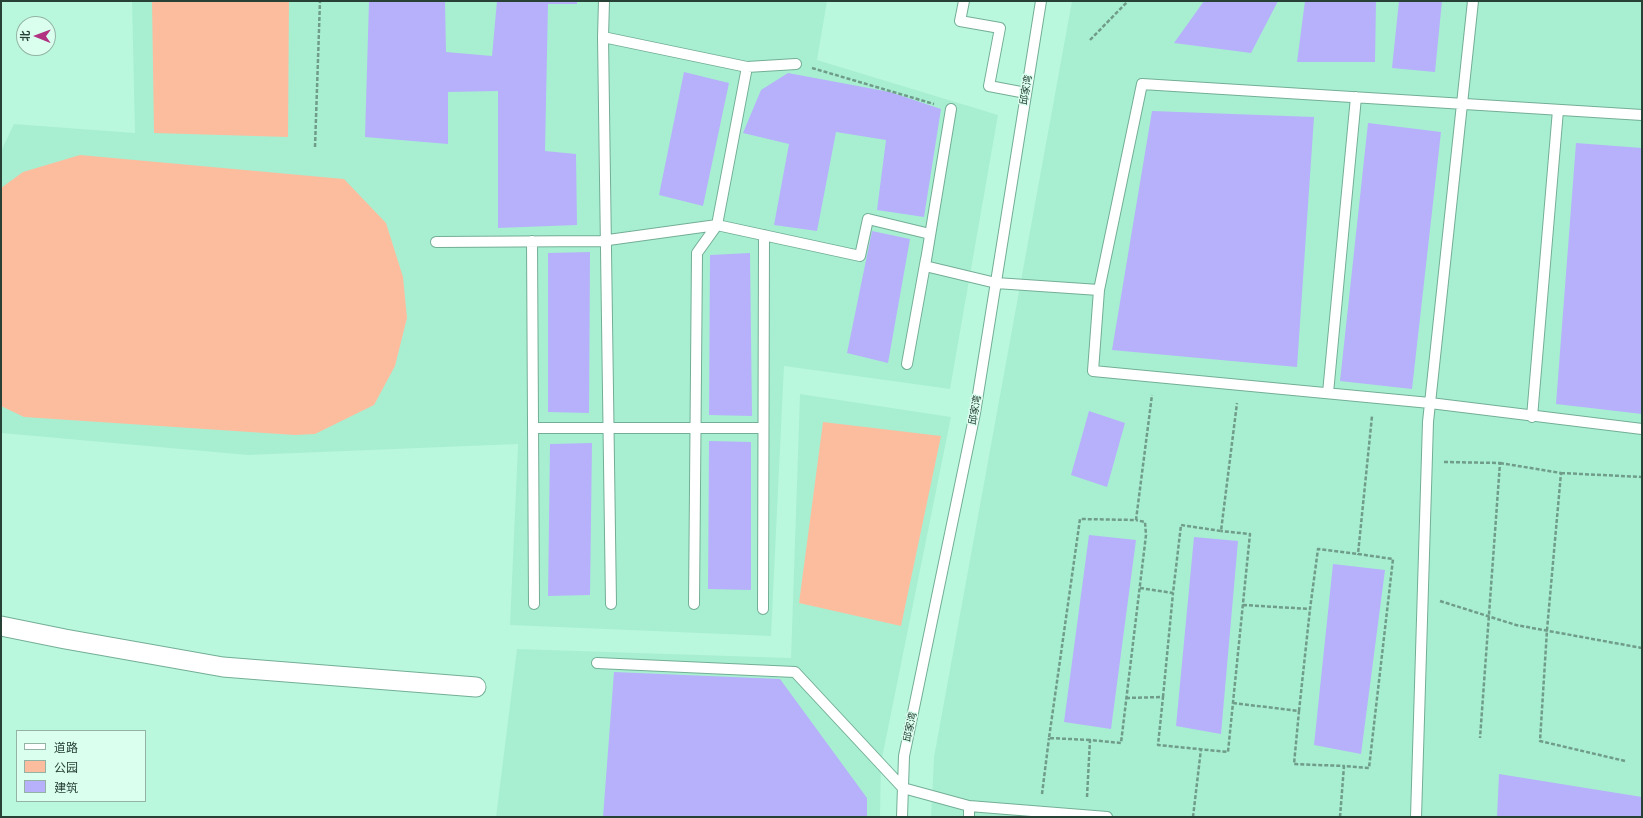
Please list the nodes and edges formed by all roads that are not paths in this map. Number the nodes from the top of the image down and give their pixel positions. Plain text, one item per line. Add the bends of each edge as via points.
1 (604, 1) edge
2 (964, 1) edge
3 (1041, 1) edge
4 (1473, 1) edge
5 (603, 37) junction
6 (796, 64) road end
7 (746, 67) junction
8 (1026, 93) junction
9 (1356, 98) junction
10 (1462, 104) junction
11 (951, 109) road end
12 (1558, 110) junction
13 (1642, 115) edge
14 (717, 225) junction
15 (764, 234) junction
16 (930, 234) junction
17 (606, 240) junction
18 (532, 241) junction
19 (436, 242) dead end
20 (926, 259) junction
21 (996, 283) junction
22 (1100, 290) junction
23 (907, 364) dead end
24 (1328, 393) junction
25 (1430, 403) junction
26 (1532, 417) junction
27 (533, 428) junction
28 (608, 428) junction
29 (696, 428) junction
30 (763, 428) junction
31 (1642, 429) edge
32 (534, 604) dead end
33 (611, 604) dead end
34 (694, 604) dead end
35 (763, 609) dead end
36 (1, 626) edge
37 (596, 663) dead end
38 (476, 687) dead end
39 (903, 788) junction
40 (969, 806) junction
41 (902, 817) edge
42 (969, 817) edge
43 (1107, 817) edge
44 (1416, 817) edge

1 - 5 lane
2 - 8 lane via 960,21 1000,28 989,86
3 - 8 lane, 邱家湾
4 - 10 lane
5 - 7 lane
5 - 17 lane
6 - 7 lane
7 - 14 lane
8 - 21 lane, 邱家湾
9 - 10 lane
9 - 22 lane via 1142,84
9 - 24 lane
10 - 12 lane
10 - 25 lane
11 - 16 lane
12 - 13 lane
12 - 26 lane
14 - 15 lane
14 - 17 lane
14 - 29 lane via 697,253
15 - 16 lane via 860,256 868,219
15 - 30 lane
16 - 20 lane
17 - 18 lane
17 - 28 lane
18 - 19 lane
18 - 27 lane
20 - 21 lane via 925,266
20 - 23 lane
21 - 22 lane
21 - 39 lane, 邱家湾 via 975,413 904,756
22 - 24 lane via 1093,371
24 - 25 lane
25 - 26 lane
25 - 44 lane
26 - 31 lane
27 - 28 lane
27 - 32 lane
28 - 29 lane
28 - 33 lane
29 - 30 lane
29 - 34 lane
30 - 35 lane
36 - 38 street via 223,667
37 - 39 lane via 795,672
39 - 40 lane
39 - 41 lane, 邱家湾
40 - 42 lane
40 - 43 lane

